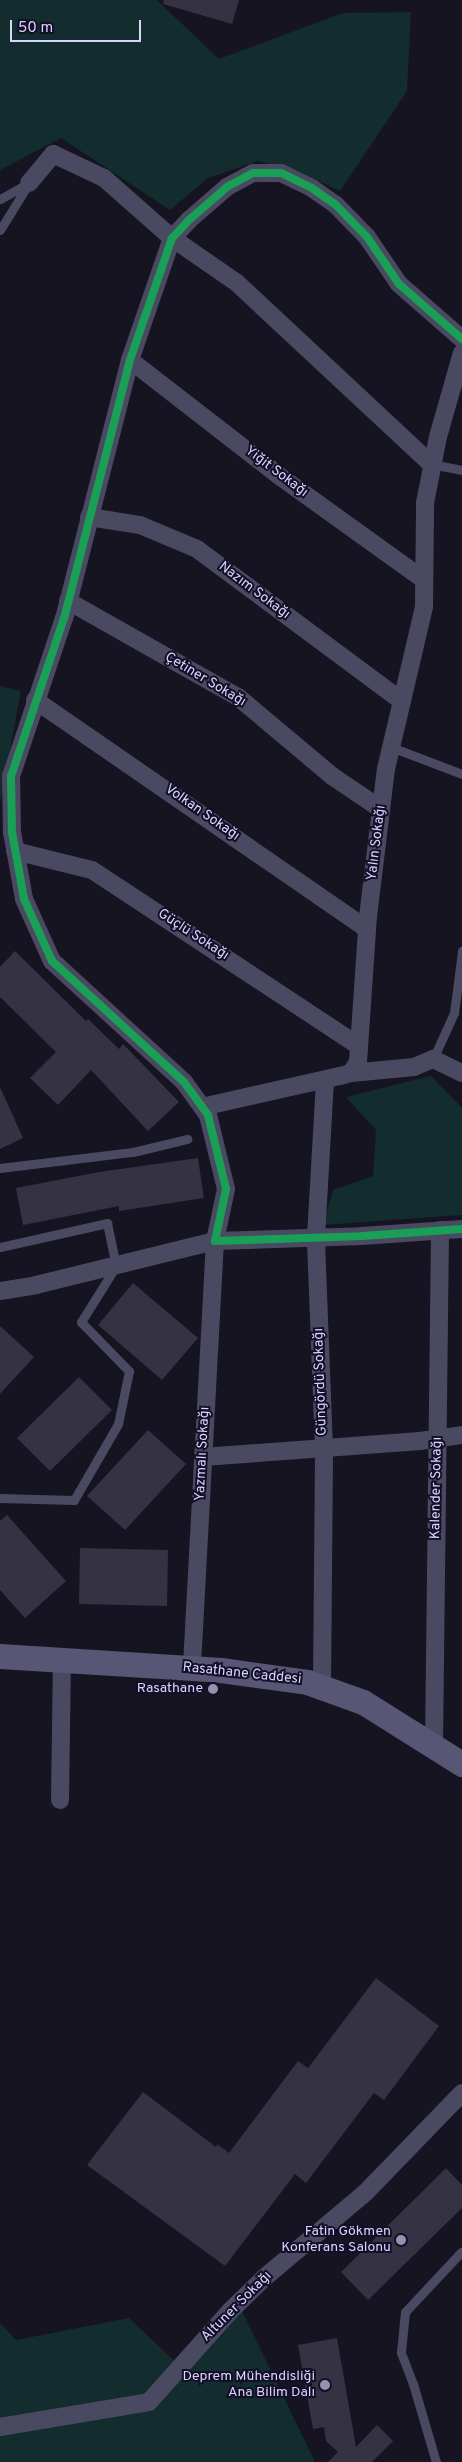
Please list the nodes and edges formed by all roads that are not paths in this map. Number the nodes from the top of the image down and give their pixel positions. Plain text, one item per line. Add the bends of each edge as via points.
1 (29, 183) junction
2 (0, 199) edge
3 (0, 230) edge
4 (172, 238) junction
5 (462, 339) edge
6 (462, 353) edge
7 (130, 360) junction
8 (431, 464) junction
9 (462, 470) edge
10 (89, 517) junction
11 (424, 580) junction
12 (68, 600) junction
13 (35, 700) junction
14 (402, 701) junction
15 (391, 748) junction
16 (462, 774) edge
17 (381, 808) junction
18 (15, 851) junction
19 (367, 930) junction
20 (462, 951) edge
21 (359, 1046) junction
22 (433, 1058) junction
23 (351, 1073) junction
24 (462, 1073) edge
25 (325, 1080) junction
26 (202, 1107) junction
27 (187, 1139) dead end
28 (0, 1168) edge
29 (462, 1229) edge
30 (440, 1230) junction
31 (316, 1237) junction
32 (215, 1241) junction
33 (0, 1247) edge
34 (116, 1266) junction
35 (0, 1291) edge
36 (462, 1435) edge
37 (438, 1438) junction
38 (324, 1449) junction
39 (203, 1457) junction
40 (0, 1498) edge
41 (0, 1656) edge
42 (62, 1661) junction
43 (192, 1668) junction
44 (322, 1685) junction
45 (434, 1745) junction
46 (462, 1764) edge
47 (60, 1800) dead end
48 (462, 2093) edge
49 (462, 2251) edge
50 (0, 2427) edge
51 (436, 2462) edge

1 - 2 lane
1 - 3 lane
1 - 4 street via 53,154 104,178
4 - 5 street via 227,188 253,173 281,173 312,188 336,205 367,237 400,284
4 - 7 street, Yazmalı Sokağı
4 - 8 street via 237,283
6 - 8 street, Yalın Sokağı
7 - 10 street, Yazmalı Sokağı
7 - 11 street, Yiğit Sokağı via 278,475
8 - 9 lane
8 - 11 street, Yalın Sokağı via 425,503
10 - 12 street, Yazmalı Sokağı
10 - 14 street, Nazım Sokağı via 140,525 197,549
11 - 14 street, Yalın Sokağı via 424,607
12 - 13 street, Yazmalı Sokağı
12 - 17 street, Çetiner Sokağı via 238,697 332,776
13 - 18 street, Yazmalı Sokağı via 11,776
13 - 19 street, Volkan Sokağı
14 - 15 street, Yalın Sokağı
15 - 16 lane
15 - 17 street, Yalın Sokağı
17 - 19 street, Yalın Sokağı
18 - 21 street, Güçlü Sokağı via 92,870
18 - 26 street, Yazmalı Sokağı via 24,899 52,961 184,1082
19 - 21 street, Yalın Sokağı
20 - 22 lane via 454,1013
21 - 23 street, Yalın Sokağı via 358,1062
22 - 23 street via 414,1067
22 - 24 street
23 - 25 street
25 - 26 street
25 - 31 street, Güngördü Sokağı
26 - 32 street, Yazmalı Sokağı via 208,1115 226,1189
27 - 28 lane via 133,1152
29 - 30 street
30 - 31 street
30 - 37 street, Kalender Sokağı
31 - 32 street
31 - 38 street, Güngördü Sokağı
32 - 34 street
32 - 39 street, Yazmalı Sokağı
33 - 34 lane via 107,1223
34 - 35 street
34 - 40 lane via 81,1322 129,1371 118,1424 74,1500
36 - 37 street
37 - 38 street
37 - 45 street, Kalender Sokağı
38 - 39 street
38 - 44 street, Güngördü Sokağı
39 - 43 street, Yazmalı Sokağı
41 - 42 street, Rasathane Caddesi
42 - 43 street, Rasathane Caddesi
42 - 47 street
43 - 44 street, Rasathane Caddesi via 288,1678
44 - 45 street, Rasathane Caddesi via 363,1702
45 - 46 street, Rasathane Caddesi
48 - 50 street, Altuner Sokağı via 366,2192 264,2278 149,2402
49 - 51 lane via 405,2312 400,2352

